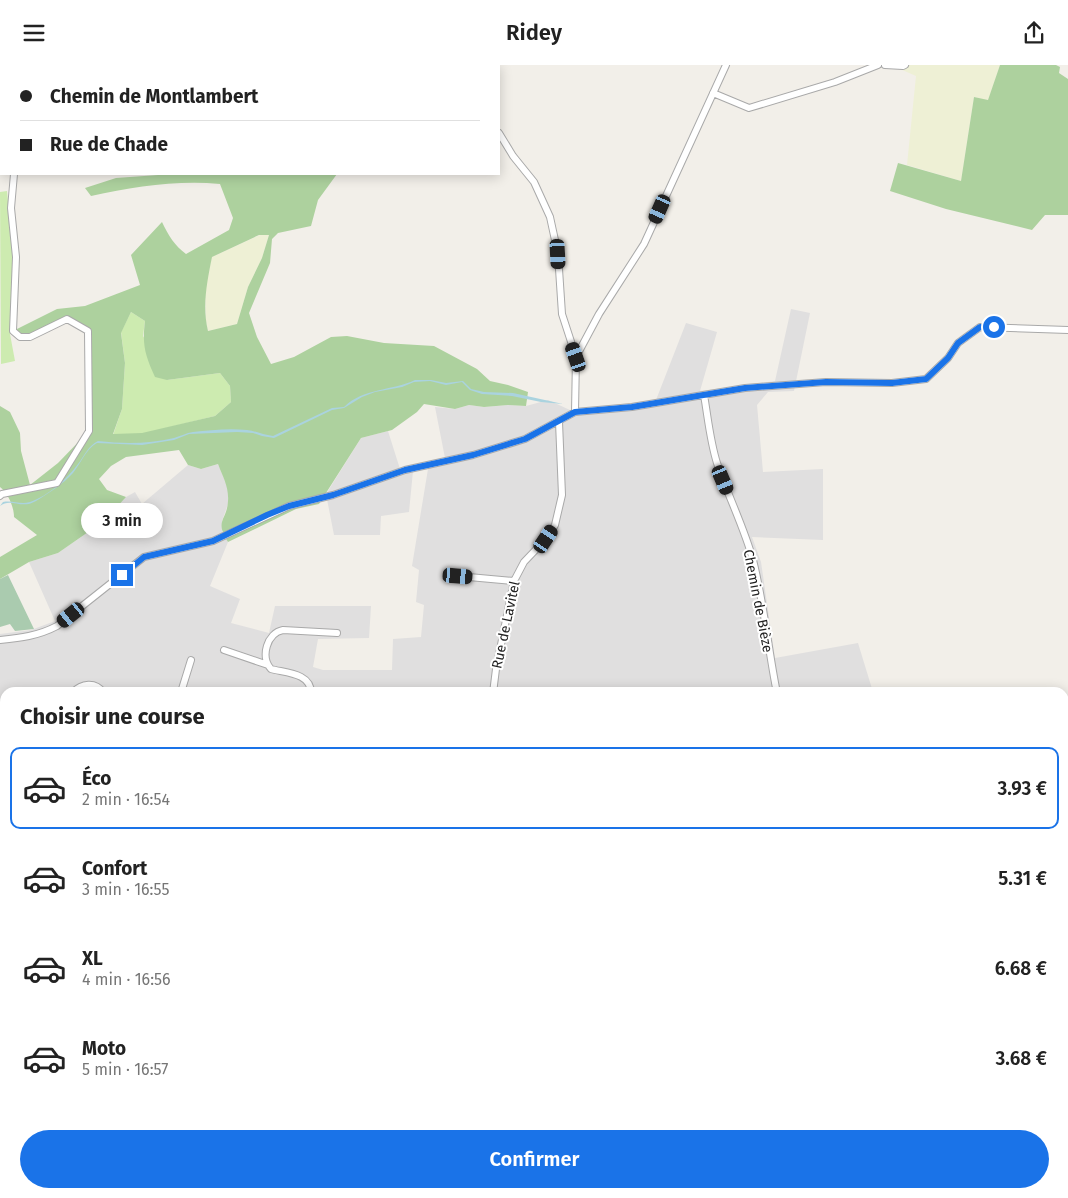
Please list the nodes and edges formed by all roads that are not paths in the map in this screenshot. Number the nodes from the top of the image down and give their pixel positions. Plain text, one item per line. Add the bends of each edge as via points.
1 (726, 65) edge
2 (878, 65) edge
3 (885, 65) edge
4 (905, 65) edge
5 (713, 93) junction
6 (500, 135) edge
7 (14, 175) edge
8 (1068, 330) edge
9 (576, 357) junction
10 (704, 395) junction
11 (575, 412) junction
12 (558, 422) junction
13 (0, 496) edge
14 (458, 576) dead end
15 (514, 581) junction
16 (337, 633) dead end
17 (0, 640) edge
18 (224, 650) dead end
19 (191, 660) dead end
20 (268, 665) junction
21 (78, 687) edge
22 (98, 687) edge
23 (183, 687) edge
24 (311, 687) edge
25 (494, 687) edge
26 (776, 687) edge

1 - 5 street
2 - 5 street via 748,108
3 - 4 street
5 - 9 street via 644,244
6 - 9 street via 534,182 550,217 558,254 562,314
7 - 13 street via 11,208 16,257 13,331 20,337 30,337 67,319 88,331 89,431 57,483
8 - 10 street via 980,327 958,343 926,379 892,383 826,382 745,388
9 - 11 street
10 - 11 street
10 - 26 street, Chemin de Bièze via 717,463 755,568
11 - 12 street
12 - 15 street, Rue de Lavitel via 561,505 555,525 524,562
12 - 17 street via 525,439 405,470 333,495 289,506 213,541 144,557 57,626 41,634
14 - 15 street
15 - 25 street, Rue de Lavitel
16 - 20 street via 278,631 270,639 265,652
18 - 20 street
19 - 23 street
20 - 24 street via 271,669 302,676
21 - 22 street via 90,684

